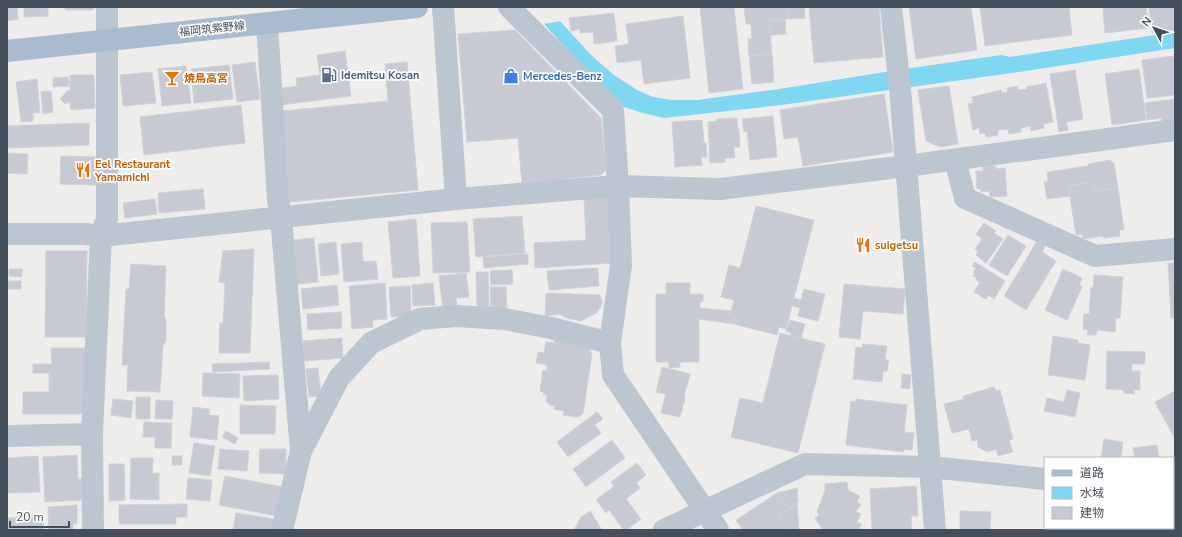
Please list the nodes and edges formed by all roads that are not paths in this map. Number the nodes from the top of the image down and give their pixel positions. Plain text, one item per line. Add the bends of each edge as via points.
1 (106, 7) edge
2 (417, 7) edge
3 (443, 7) edge
4 (509, 7) edge
5 (891, 7) edge
6 (267, 23) junction
7 (107, 42) junction
8 (7, 51) edge
9 (1175, 130) edge
10 (955, 160) junction
11 (906, 166) junction
12 (618, 186) junction
13 (456, 199) junction
14 (281, 218) junction
15 (7, 234) edge
16 (101, 236) junction
17 (1175, 249) edge
18 (610, 342) junction
19 (92, 434) junction
20 (7, 436) edge
21 (300, 451) junction
22 (930, 467) junction
23 (1044, 479) edge
24 (706, 511) junction
25 (93, 530) edge
26 (282, 530) edge
27 (664, 530) edge
28 (718, 530) edge
29 (935, 530) edge

1 - 7 street
2 - 6 main road, 福岡筑紫野線
3 - 13 street
4 - 12 street via 613,110
5 - 11 street
6 - 7 main road, 福岡筑紫野線
6 - 14 street
7 - 8 main road, 福岡筑紫野線
7 - 16 street via 107,219
9 - 10 street
10 - 11 street
10 - 17 street via 965,198 1095,256
11 - 12 street via 720,189
11 - 22 street
12 - 13 street
12 - 18 street via 621,265
13 - 14 street
14 - 16 street
14 - 21 street
15 - 16 street
16 - 19 street
18 - 21 street via 504,319 456,316 420,320 371,343 339,378
18 - 24 street via 613,375
19 - 20 street
19 - 25 street
21 - 26 street
22 - 23 street
22 - 24 street via 805,464
22 - 29 street
24 - 27 street
24 - 28 street

